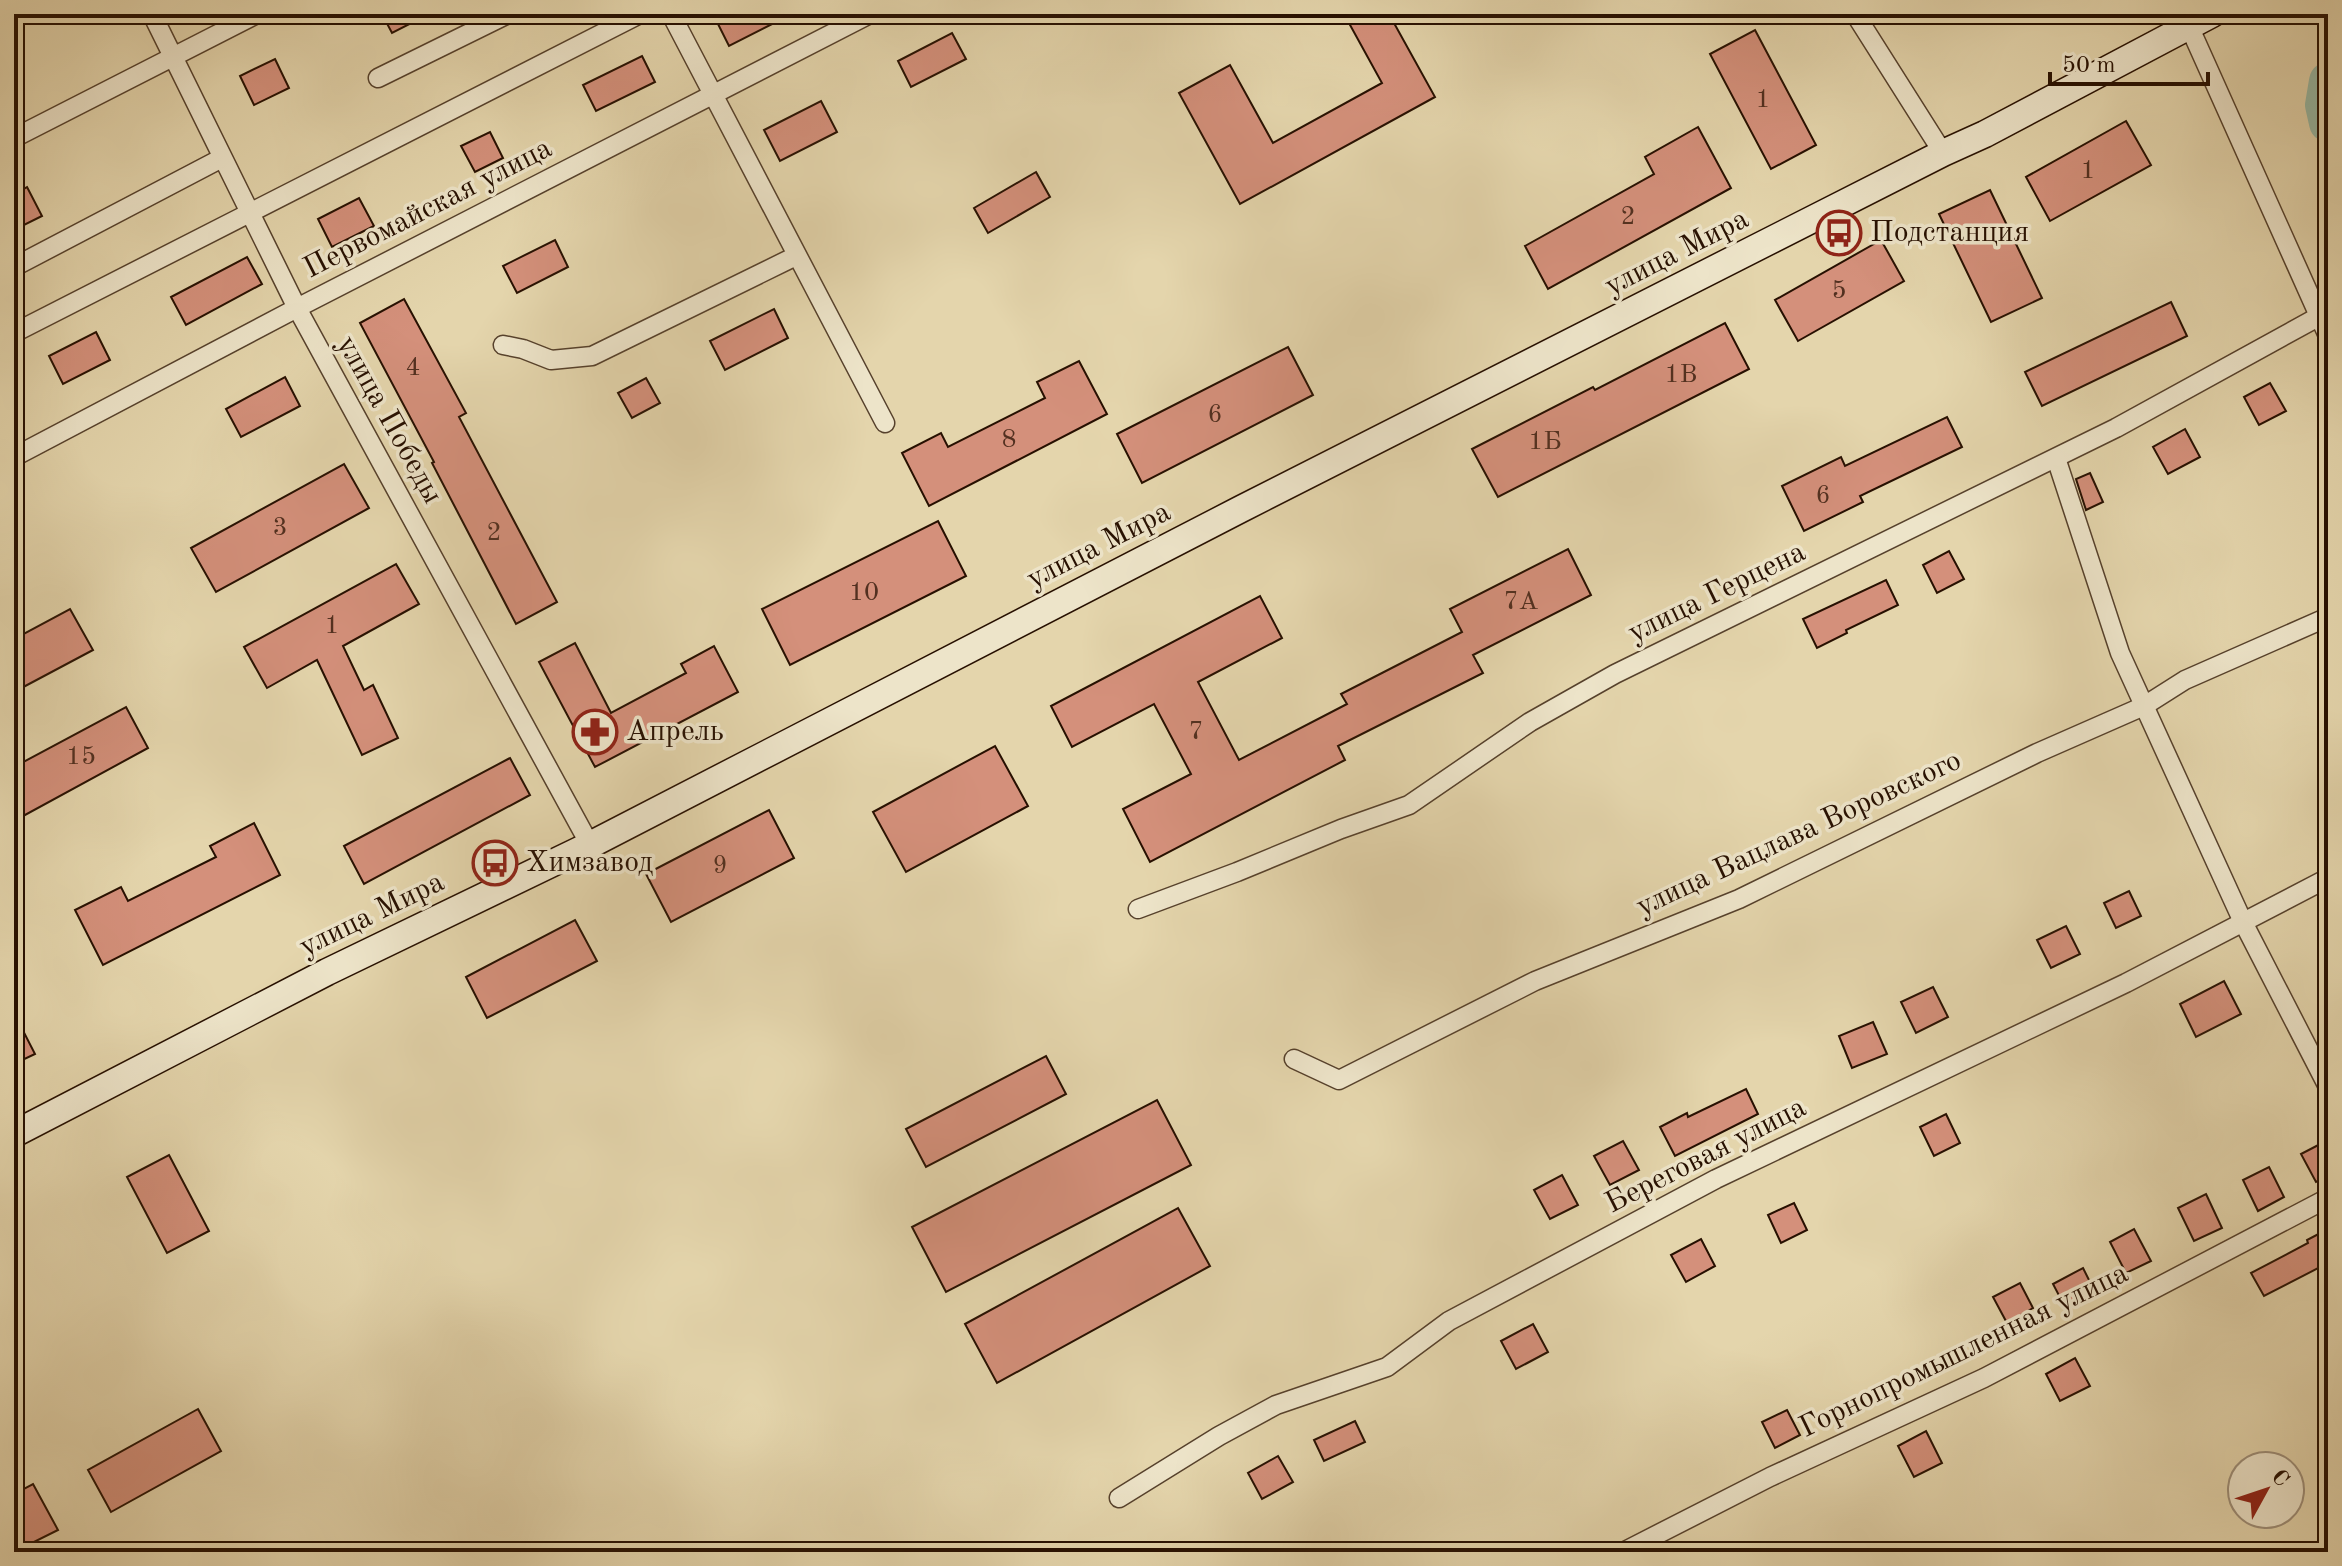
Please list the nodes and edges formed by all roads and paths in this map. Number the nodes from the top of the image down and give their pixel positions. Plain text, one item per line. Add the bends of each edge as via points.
1 (152, 14) edge
2 (257, 14) edge
3 (508, 14) edge
4 (640, 14) edge
5 (671, 14) edge
6 (870, 14) edge
7 (1855, 14) edge
8 (2200, 20) edge
9 (173, 57) junction
10 (378, 78) dead end
11 (712, 94) junction
12 (14, 138) edge
13 (1943, 153) junction
14 (222, 158) junction
15 (249, 214) junction
16 (796, 256) junction
17 (14, 267) edge
18 (297, 308) junction
19 (2318, 317) junction
20 (14, 333) edge
21 (2328, 336) edge
22 (503, 345) dead end
23 (885, 423) dead end
24 (14, 457) edge
25 (2056, 458) junction
26 (2328, 617) edge
27 (2144, 706) junction
28 (590, 845) junction
29 (2328, 878) edge
30 (1138, 909) dead end
31 (2243, 922) junction
32 (1294, 1059) dead end
33 (2328, 1087) edge
34 (14, 1134) edge
35 (2328, 1198) edge
36 (1119, 1498) dead end
37 (1623, 1552) edge

1 - 9 street, улица Победы
2 - 9 street
3 - 10 street
4 - 15 street
5 - 11 street
6 - 11 street, Первомайская улица
7 - 13 street
8 - 13 main road, улица Мира
8 - 19 street
9 - 12 street
9 - 14 street, улица Победы
11 - 16 street
11 - 18 street, Первомайская улица
13 - 28 main road, улица Мира
14 - 15 street, улица Победы
14 - 17 street
15 - 18 street, улица Победы
15 - 20 street
16 - 22 street via 592,356 551,360
16 - 23 street
18 - 24 street, Первомайская улица
18 - 28 street, улица Победы
19 - 21 street
19 - 25 street, улица Герцена
25 - 27 street via 2120,653
25 - 30 street, улица Герцена via 1615,674 1530,722 1409,805
26 - 27 street, улица Вацлава Воровского via 2185,680
27 - 31 street
27 - 32 street, улица Вацлава Воровского via 1739,899 1535,981 1339,1080
28 - 34 main road, улица Мира
29 - 31 street, Береговая улица
31 - 33 street
31 - 36 street, Береговая улица via 1716,1179 1449,1321 1387,1367 1276,1405
35 - 37 street, Горнопромышленная улица via 1984,1378

